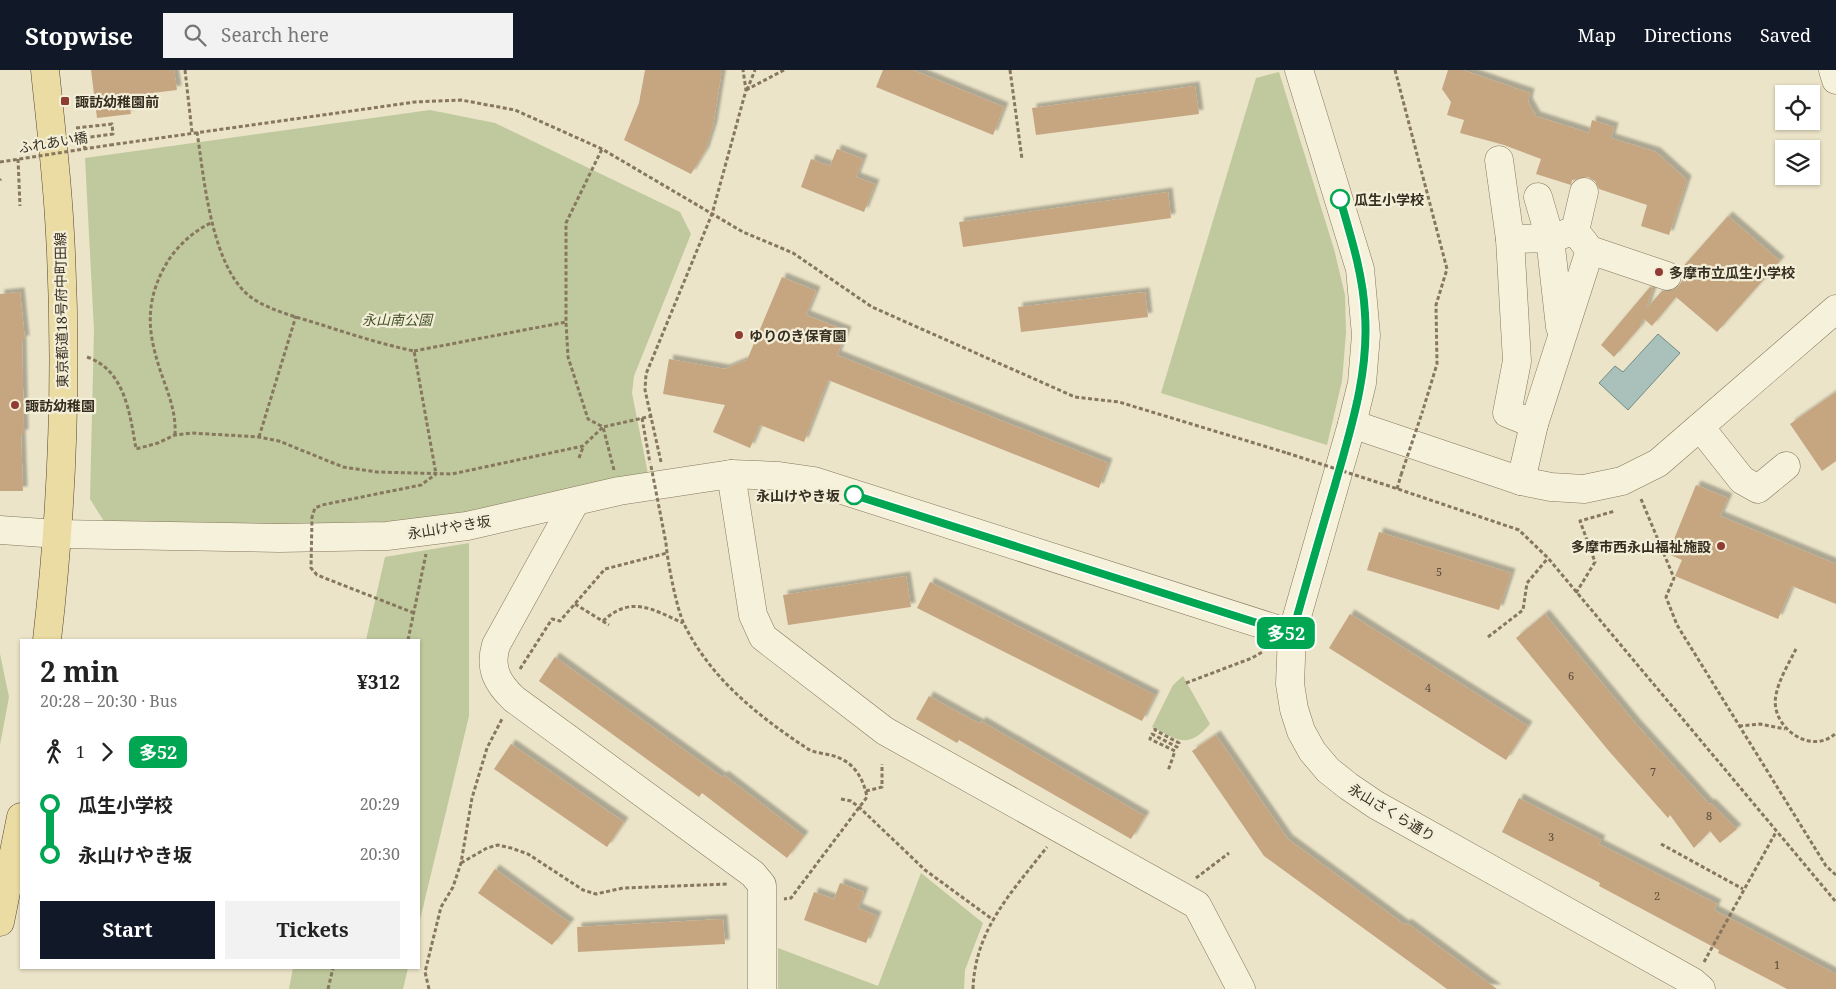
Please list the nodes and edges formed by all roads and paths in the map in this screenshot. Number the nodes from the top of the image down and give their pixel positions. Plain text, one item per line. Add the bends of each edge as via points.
1 (45, 70) edge
2 (185, 70) edge
3 (743, 70) edge
4 (755, 70) edge
5 (784, 70) edge
6 (1010, 70) edge
7 (1299, 70) edge
8 (1394, 70) edge
9 (1833, 70) edge
10 (1836, 80) edge
11 (746, 90) junction
12 (76, 128) dead end
13 (192, 132) junction
14 (197, 132) junction
15 (85, 149) junction
16 (602, 149) junction
17 (18, 159) junction
18 (1022, 159) dead end
19 (1499, 160) dead end
20 (0, 162) edge
21 (1584, 192) dead end
22 (1538, 196) dead end
23 (20, 206) dead end
24 (712, 214) junction
25 (211, 223) junction
26 (1510, 239) junction
27 (1571, 240) junction
28 (1667, 276) dead end
29 (1836, 309) edge
30 (296, 316) junction
31 (566, 322) junction
32 (1561, 336) junction
33 (62, 349) junction
34 (414, 350) junction
35 (652, 416) junction
36 (642, 418) junction
37 (1352, 424) junction
38 (1534, 424) junction
39 (1700, 426) junction
40 (603, 427) junction
41 (174, 435) junction
42 (259, 437) junction
43 (583, 446) junction
44 (579, 458) dead end
45 (1786, 466) dead end
46 (436, 474) junction
47 (658, 474) junction
48 (731, 474) junction
49 (1632, 476) junction
50 (1521, 481) junction
51 (1397, 489) junction
52 (619, 491) junction
53 (575, 502) junction
54 (1615, 511) dead end
55 (0, 530) edge
56 (431, 531) junction
57 (58, 534) junction
58 (667, 553) junction
59 (1548, 558) junction
60 (1576, 592) junction
61 (576, 604) junction
62 (414, 614) junction
63 (602, 621) junction
64 (683, 623) junction
65 (609, 625) dead end
66 (1292, 634) junction
67 (1488, 637) dead end
68 (47, 639) edge
69 (408, 639) edge
70 (1796, 649) dead end
71 (1252, 658) dead end
72 (518, 672) dead end
73 (1186, 683) dead end
74 (497, 725) dead end
75 (1739, 726) junction
76 (1155, 728) dead end
77 (1786, 729) junction
78 (1836, 733) edge
79 (882, 764) dead end
80 (1168, 770) dead end
81 (866, 791) junction
82 (841, 799) dead end
83 (860, 808) junction
84 (20, 822) edge
85 (1060, 830) junction
86 (1776, 832) junction
87 (1661, 844) dead end
88 (1229, 852) dead end
89 (461, 863) junction
90 (753, 874) junction
91 (1836, 875) edge
92 (1743, 889) junction
93 (1176, 894) junction
94 (763, 902) junction
95 (1836, 902) edge
96 (992, 919) junction
97 (0, 922) edge
98 (333, 969) edge
99 (1697, 985) edge
100 (328, 989) edge
101 (429, 989) edge
102 (762, 989) edge
103 (972, 989) edge
104 (1241, 989) edge

1 - 33 main road, 東京都道18号府中町田線 via 60,217
2 - 13 path
3 - 11 path
4 - 11 path
5 - 11 path
6 - 18 path
7 - 37 street, 永山さくら通り via 1360,269 1365,314 1364,360
8 - 51 path, bridge via 1447,270 1436,304 1437,364
9 - 10 street
11 - 24 path
12 - 15 path via 112,124 113,134 84,138
13 - 14 path, ふれあい橋
13 - 15 path, ふれあい橋, bridge
14 - 16 path, ふれあい橋 via 415,102 461,100 515,110
14 - 25 path
15 - 17 path, ふれあい橋, bridge
16 - 24 path, ふれあい橋
16 - 31 path via 566,223
17 - 20 path, ふれあい橋, bridge
17 - 23 path
19 - 26 street
21 - 27 street
22 - 27 street
24 - 35 path via 646,374 645,390
24 - 51 path, ふれあい橋, bridge via 743,232 793,253 872,307 1075,397 1119,402
25 - 30 path via 236,281 250,297
25 - 41 path via 193,234 168,262 153,288 150,302 150,324 174,413
26 - 27 street
26 - 38 street via 1517,361 1507,413
27 - 28 street
27 - 32 street
27 - 32 street
29 - 39 street
30 - 34 path via 384,345
30 - 42 path
31 - 34 path
31 - 40 path via 568,358 588,419
32 - 38 street
33 - 41 path via 106,366 116,379 124,395 136,449
33 - 57 main road, 東京都道18号府中町田線
34 - 46 path
35 - 36 path
35 - 47 path
36 - 40 path
36 - 47 path
37 - 50 street
37 - 66 street, 永山さくら通り
38 - 50 street
39 - 45 street via 1742,480 1758,489
39 - 49 street via 1658,463
40 - 43 path
40 - 52 path
41 - 42 path via 210,433
42 - 46 path via 279,441 343,467 376,472
43 - 44 path
43 - 46 path via 474,470
46 - 62 path, bridge via 421,485 322,504 315,508 312,517 311,568 317,575
47 - 48 street, 永山けやき坂
47 - 52 street, 永山けやき坂
47 - 58 path, bridge
48 - 66 street, 永山けやき坂 via 779,476 814,482
48 - 85 street via 753,615 763,637 885,731
49 - 50 street via 1584,489
49 - 75 path via 1674,578 1666,597 1677,625
51 - 59 path, ふれあい橋 via 1519,530
52 - 53 street, 永山けやき坂
53 - 56 street, 永山けやき坂
53 - 90 street via 496,644 493,669 501,686 514,699
54 - 60 path via 1580,521 1595,562
55 - 57 street, 永山けやき坂
56 - 57 street, 永山けやき坂 via 336,538
56 - 62 path
57 - 68 main road, 東京都道18号府中町田線
58 - 61 path via 605,569
58 - 64 path
59 - 60 path, ふれあい橋
59 - 67 path via 1527,583 1523,610
60 - 86 path, ふれあい橋
61 - 63 path
61 - 72 path via 560,620 552,619
62 - 69 path
63 - 64 path via 613,611 637,605
63 - 65 path
64 - 81 path via 707,662 742,701 811,751 849,762 864,780
66 - 99 street, 永山さくら通り via 1290,684 1294,709 1312,751 1328,770 1376,805
70 - 77 path via 1776,695 1776,712
71 - 73 path
74 - 89 path via 472,798
75 - 77 path via 1760,724
75 - 91 path via 1826,866
76 - 80 path via 1179,743 1177,747 1152,734 1150,739 1174,751
77 - 78 path via 1800,739 1819,740
79 - 81 path via 882,787
81 - 83 path via 868,797
82 - 83 path
83 - 94 path via 791,898
83 - 96 path via 925,870
84 - 97 main road
85 - 93 street
85 - 96 path
86 - 92 path
86 - 95 path, ふれあい橋
87 - 92 path
88 - 93 path
89 - 90 path via 487,848 511,848 528,854 583,890 596,894 623,888 743,884
89 - 101 path via 442,907 425,972
90 - 94 street via 762,885
92 - 99 path
93 - 104 street via 1197,905
94 - 102 street
96 - 103 path via 974,966
98 - 100 path

